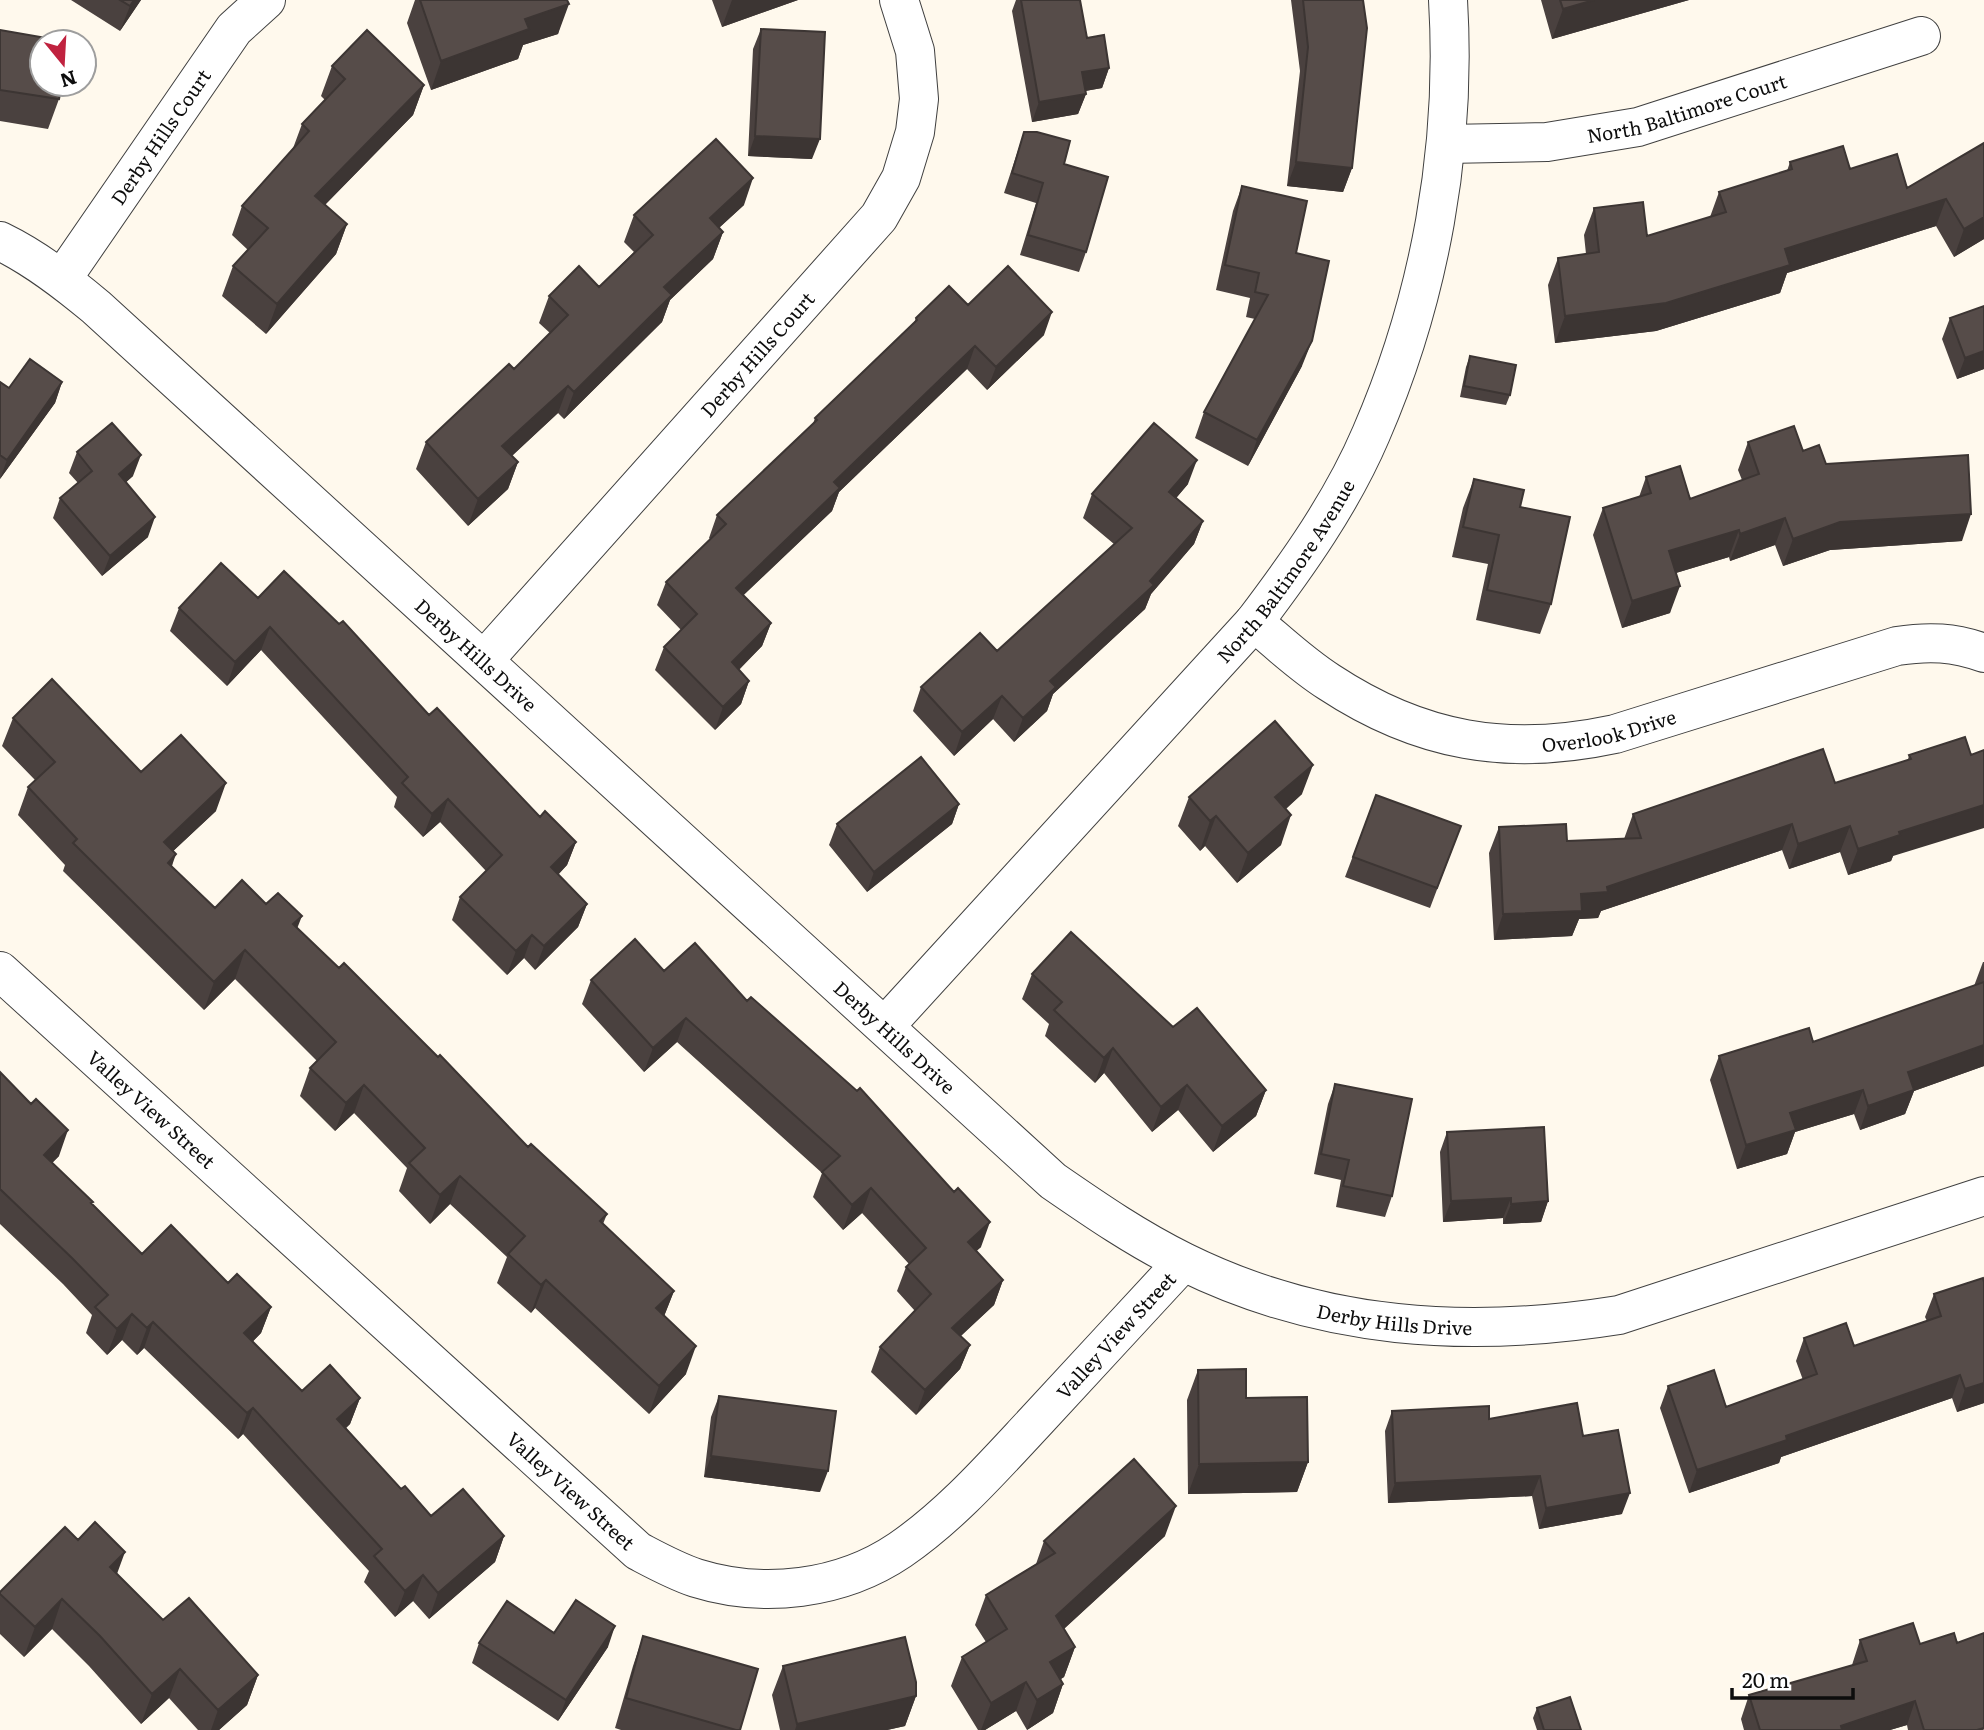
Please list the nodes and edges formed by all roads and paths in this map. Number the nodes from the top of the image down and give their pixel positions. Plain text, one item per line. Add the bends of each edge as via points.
1 (266, 0) edge
2 (900, 0) edge
3 (1448, 0) edge
4 (1921, 36) dead end
5 (1446, 144) junction
6 (0, 241) edge
7 (62, 279) junction
8 (1254, 622) junction
9 (1984, 653) edge
10 (484, 660) junction
11 (0, 971) edge
12 (885, 1026) junction
13 (1984, 1196) edge
14 (1183, 1262) junction

1 - 7 street, Derby Hills Court via 234,29
2 - 10 street, Derby Hills Court via 915,51 919,99 901,178 879,216
3 - 5 street, North Baltimore Avenue
4 - 5 street, North Baltimore Court via 1638,127 1547,142
5 - 8 street, North Baltimore Avenue via 1428,259 1405,345 1371,436 1326,520
6 - 7 street, Derby Hills Drive
7 - 10 street, Derby Hills Drive
8 - 9 street, Overlook Drive via 1326,681 1378,712 1443,735 1536,746 1615,734 1898,646 1930,641
8 - 12 street, North Baltimore Avenue
10 - 12 street, Derby Hills Drive
11 - 14 street, Valley View Street via 638,1551 720,1585 773,1590 822,1584 899,1551 978,1483
12 - 14 street, Derby Hills Drive via 1053,1181 1116,1225
13 - 14 street, Derby Hills Drive via 1619,1315 1559,1325 1463,1329 1369,1321 1275,1298

